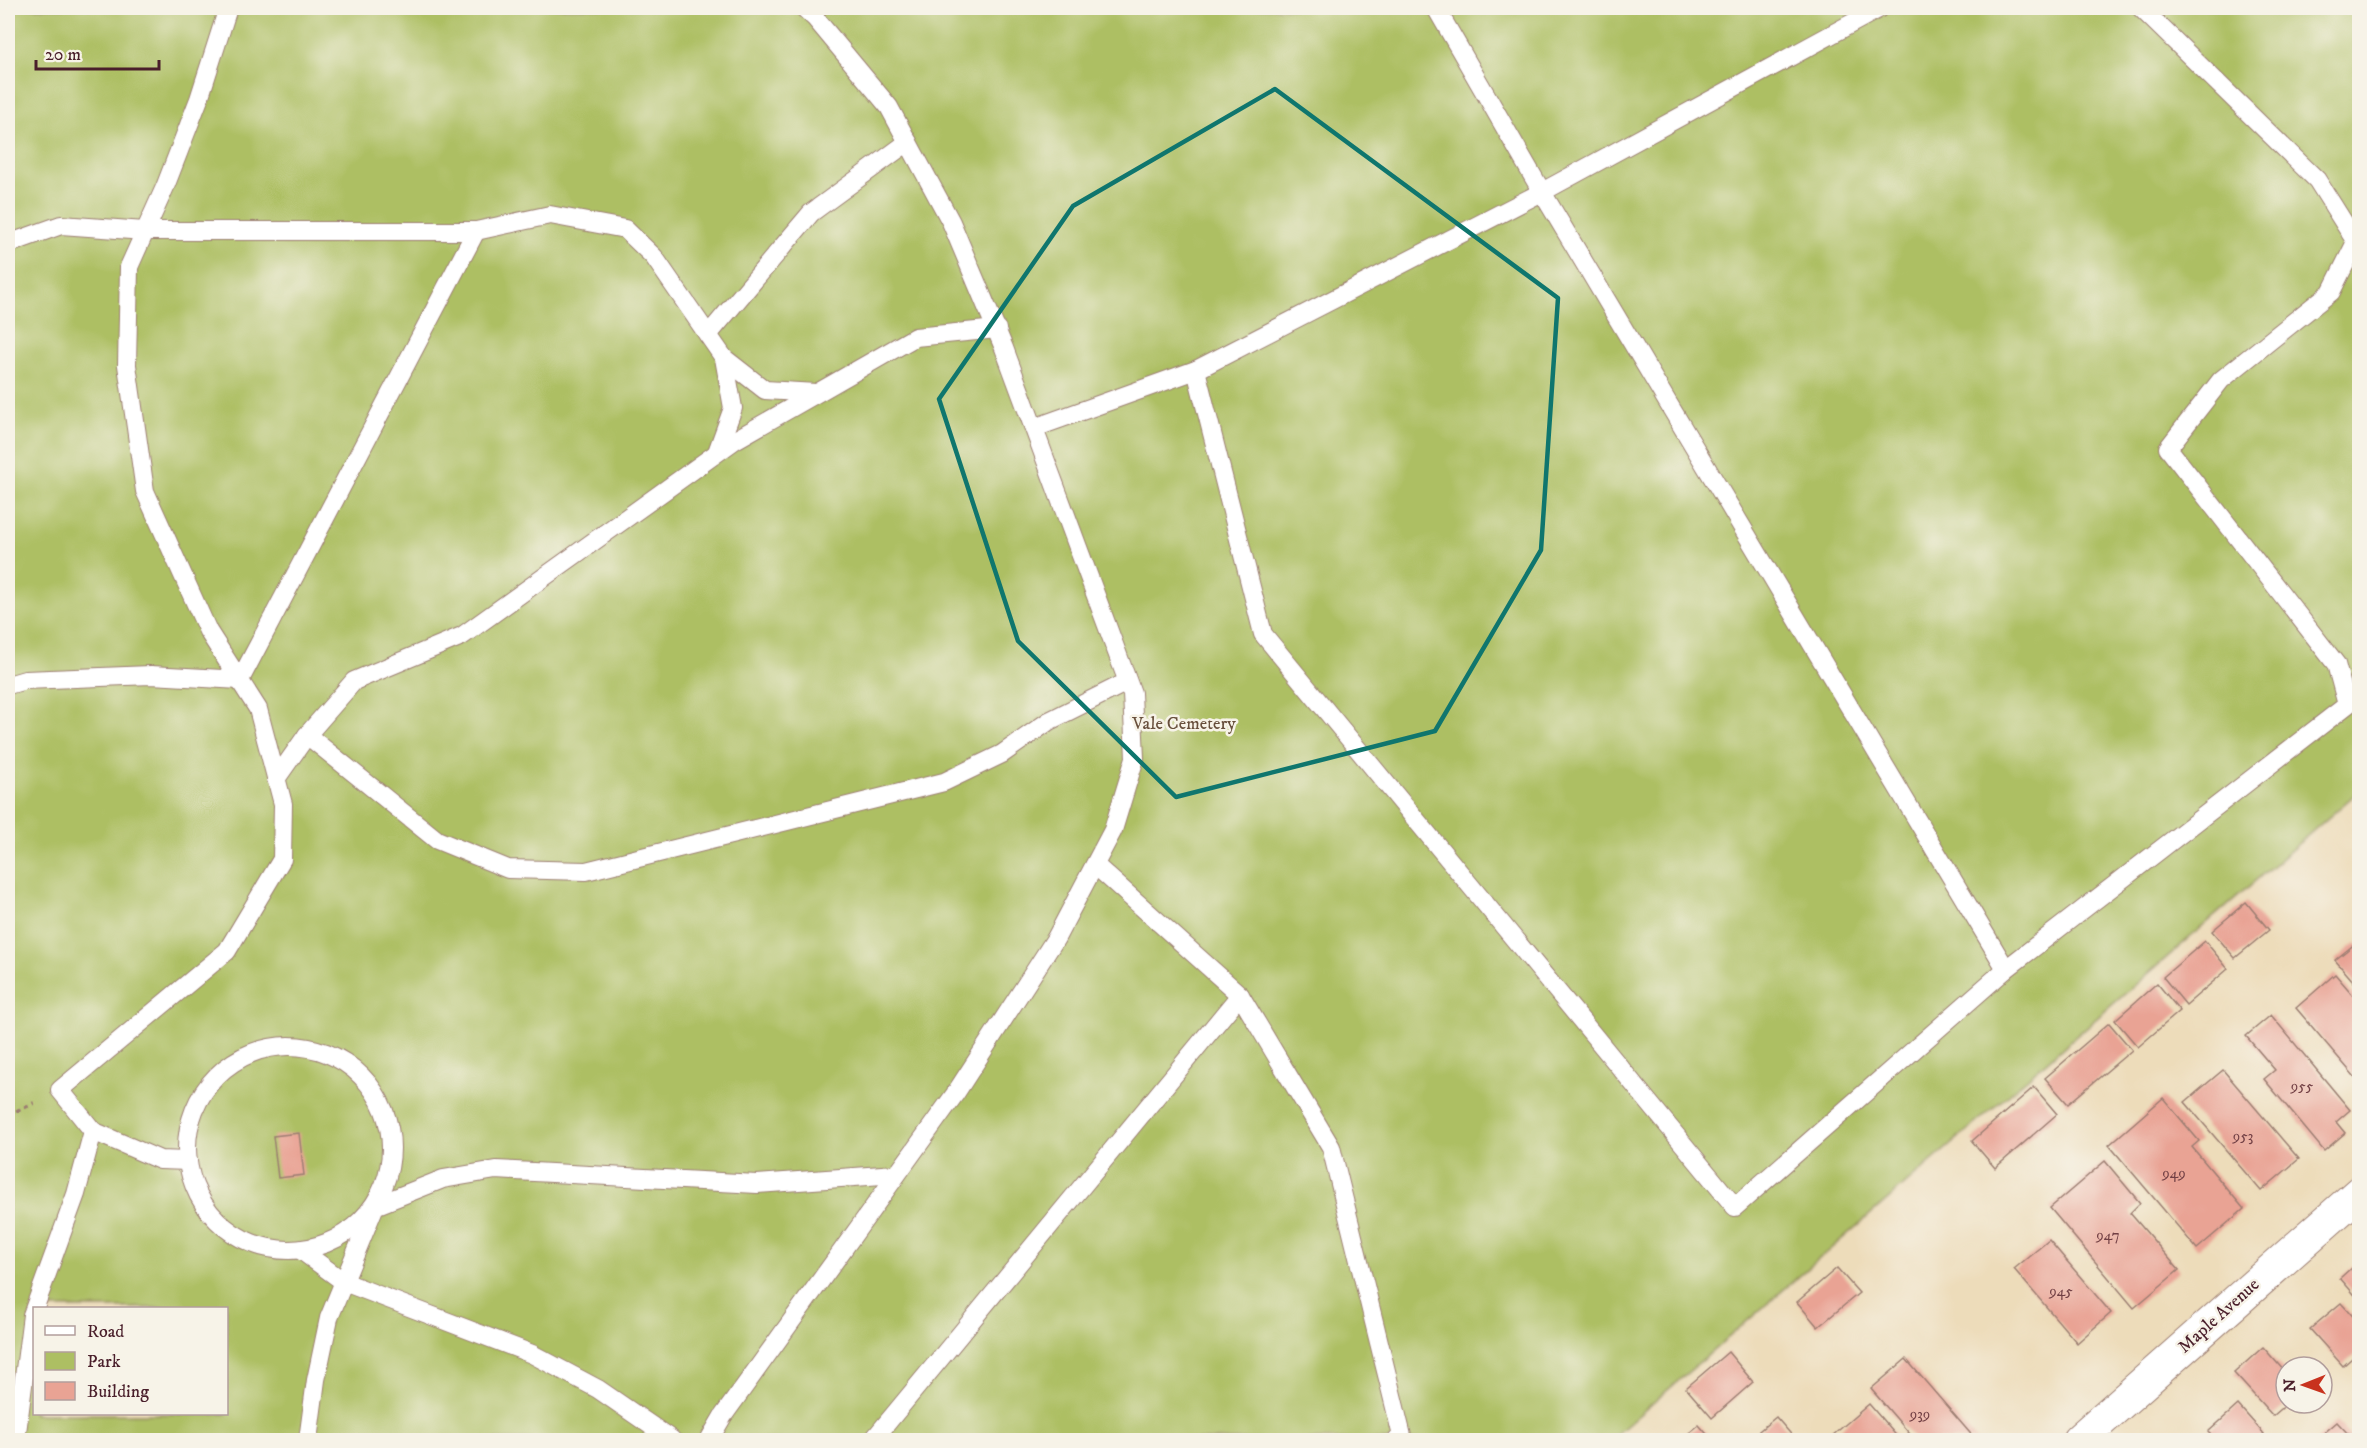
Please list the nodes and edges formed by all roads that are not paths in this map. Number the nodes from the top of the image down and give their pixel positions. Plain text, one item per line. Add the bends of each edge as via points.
1 (228, 8) edge
2 (804, 8) edge
3 (1436, 8) edge
4 (1880, 8) edge
5 (2141, 8) edge
6 (908, 142) junction
7 (1542, 192) junction
8 (146, 231) junction
9 (476, 231) junction
10 (8, 244) edge
11 (997, 329) junction
12 (708, 335) junction
13 (724, 358) junction
14 (1196, 370) junction
15 (816, 393) junction
16 (1034, 428) junction
17 (717, 452) junction
18 (240, 680) junction
19 (1127, 682) junction
20 (8, 685) edge
21 (307, 735) junction
22 (276, 779) junction
23 (1095, 865) junction
24 (2006, 969) junction
25 (1240, 995) junction
26 (93, 1131) junction
27 (188, 1161) junction
28 (896, 1174) junction
29 (2360, 1192) edge
30 (375, 1206) junction
31 (302, 1251) junction
32 (345, 1282) junction
33 (35, 1307) edge
34 (33, 1312) edge
35 (16, 1440) edge
36 (308, 1440) edge
37 (672, 1440) edge
38 (709, 1440) edge
39 (873, 1440) edge
40 (1397, 1440) edge
41 (2079, 1440) edge

1 - 8 lane via 199,99
2 - 6 lane via 889,107
3 - 7 lane
4 - 7 lane
5 - 24 lane via 2317,180 2356,242 2331,292 2221,380 2168,448 2336,664 2347,705
6 - 11 lane via 951,222
6 - 12 lane via 811,213
7 - 14 lane
7 - 24 lane
8 - 9 lane
8 - 10 lane via 61,225
8 - 18 lane via 129,267 127,365 145,491 208,631
9 - 12 lane via 550,215 625,230 654,257
9 - 18 lane
11 - 15 lane via 915,337
11 - 16 lane
12 - 13 lane
13 - 15 lane via 765,390
13 - 17 lane via 733,408
14 - 16 lane
14 - 24 lane via 1263,634 1735,1208
15 - 17 lane
16 - 19 lane
17 - 21 lane via 462,636 354,681
18 - 20 lane via 151,675 25,680
18 - 22 lane via 258,709
19 - 21 lane via 1049,720 1002,754 944,782 586,871 508,869 437,840
19 - 23 lane via 1132,693 1135,758 1113,830
21 - 22 lane
22 - 26 lane via 283,804 282,859 227,951 60,1090
23 - 25 lane
23 - 28 lane via 1056,938 955,1094
25 - 39 lane
25 - 40 lane via 1331,1147 1402,1436
26 - 27 lane via 160,1160
26 - 33 lane via 76,1194
27 - 30 lane via 187,1139 202,1095 228,1065 260,1050 288,1045 323,1051 350,1065 375,1091 389,1124 390,1167
27 - 31 lane via 205,1208 230,1233 266,1249
28 - 30 lane via 757,1184 496,1170 443,1179
28 - 38 lane
29 - 41 street, Maple Avenue
30 - 31 lane via 340,1238
30 - 32 lane
31 - 32 lane
32 - 36 lane via 329,1318
32 - 37 lane via 532,1354 598,1389
34 - 35 lane

